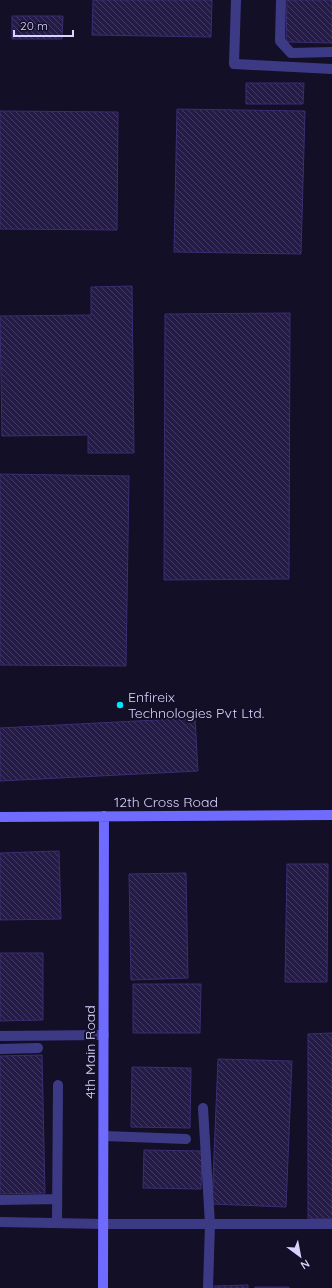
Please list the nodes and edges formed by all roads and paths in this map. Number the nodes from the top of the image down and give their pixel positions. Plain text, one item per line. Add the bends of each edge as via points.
1 (236, 0) edge
2 (281, 0) edge
3 (332, 52) edge
4 (332, 70) edge
5 (332, 815) edge
6 (104, 816) junction
7 (0, 817) edge
8 (104, 1035) junction
9 (0, 1036) edge
10 (38, 1048) dead end
11 (0, 1049) edge
12 (58, 1086) dead end
13 (204, 1108) dead end
14 (104, 1136) junction
15 (186, 1139) dead end
16 (57, 1199) junction
17 (0, 1200) edge
18 (0, 1222) edge
19 (57, 1223) junction
20 (104, 1224) junction
21 (210, 1224) junction
22 (332, 1224) edge
23 (103, 1288) edge
24 (208, 1288) edge

1 - 4 street via 234,64
2 - 3 street via 280,40 291,52
5 - 6 street, 12th Cross Road
6 - 7 street, 12th Cross Road
6 - 8 street, 4th Main Road
8 - 9 street
8 - 14 street, 4th Main Road
10 - 11 street
12 - 16 street
13 - 21 street
14 - 15 street
14 - 20 street, 4th Main Road
16 - 17 street
16 - 19 street
18 - 19 street
19 - 20 street
20 - 21 street
20 - 23 street, 4th Main Road
21 - 22 street
21 - 24 street

